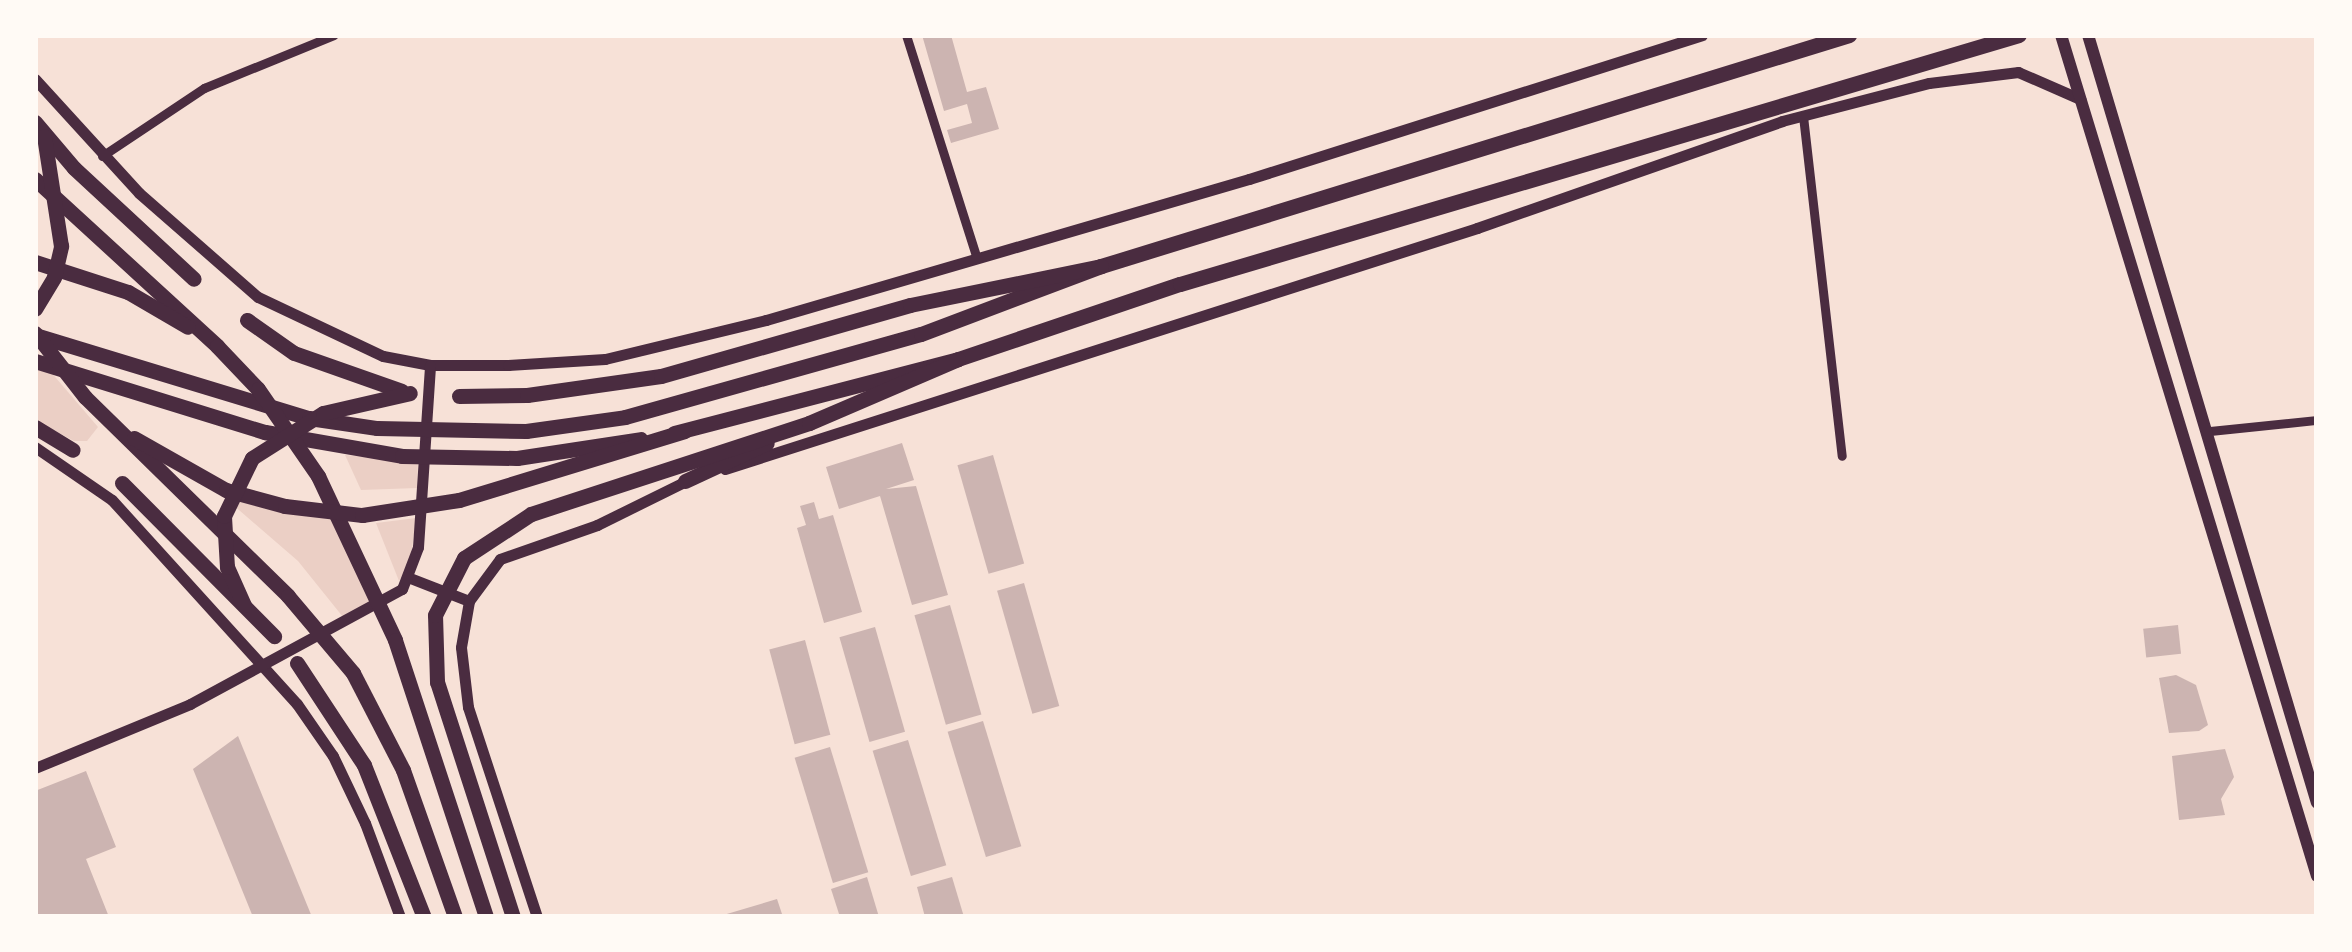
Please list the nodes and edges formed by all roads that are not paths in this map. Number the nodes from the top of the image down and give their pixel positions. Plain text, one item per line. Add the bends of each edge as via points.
1 (334, 35) edge
2 (906, 35) edge
3 (1702, 35) edge
4 (1848, 35) edge
5 (2019, 35) edge
6 (2061, 35) edge
7 (2088, 35) edge
8 (35, 79) edge
9 (2080, 99) junction
10 (1803, 116) junction
11 (39, 127) edge
12 (102, 156) junction
13 (36, 180) edge
14 (976, 256) junction
15 (35, 262) edge
16 (1101, 266) junction
17 (194, 279) dead end
18 (35, 310) edge
19 (247, 320) dead end
20 (35, 334) edge
21 (217, 346) junction
22 (958, 358) junction
23 (35, 361) edge
24 (430, 365) junction
25 (459, 396) dead end
26 (85, 398) junction
27 (2317, 420) edge
28 (809, 423) junction
29 (35, 428) edge
30 (685, 431) junction
31 (2210, 431) junction
32 (35, 447) edge
33 (73, 450) dead end
34 (1842, 456) dead end
35 (685, 481) junction
36 (122, 483) dead end
37 (410, 578) junction
38 (469, 602) junction
39 (244, 605) junction
40 (274, 636) dead end
41 (297, 663) dead end
42 (266, 664) junction
43 (35, 768) edge
44 (2317, 803) edge
45 (2317, 876) edge
46 (400, 917) edge
47 (424, 917) edge
48 (455, 917) edge
49 (486, 917) edge
50 (514, 917) edge
51 (537, 917) edge

1 - 12 street via 204,88
2 - 14 street
3 - 14 street via 1249,179
4 - 16 main road
5 - 22 main road via 1217,272
6 - 9 main road
7 - 31 main road
8 - 12 street
9 - 10 street via 2018,72 1929,83
9 - 45 main road
10 - 34 street
10 - 35 street via 1477,228
11 - 17 main road
11 - 18 main road via 61,246 54,277
12 - 24 street via 190,243 258,297 338,340
13 - 21 main road
14 - 24 street via 766,320 605,359
15 - 21 main road via 128,292
16 - 20 main road via 921,334 679,406 526,431 377,428 276,408
16 - 25 main road via 910,305 661,376 526,395
19 - 39 main road via 294,354 410,392 323,413 252,458 224,516 227,567
20 - 26 main road
21 - 49 main road via 258,389 318,476 395,640
22 - 28 main road
22 - 30 main road via 799,395
23 - 30 main road via 265,432 402,456 517,458
24 - 37 street via 418,547
26 - 30 main road via 164,460 226,490 285,506 362,514 459,500
26 - 48 main road via 341,656 403,770
27 - 31 street
28 - 35 main road
28 - 50 main road via 506,525 464,558 447,582 432,645 451,732
29 - 33 main road
31 - 44 main road
32 - 42 street via 112,500
35 - 38 street via 597,526 500,559
36 - 39 main road
37 - 38 street
37 - 42 street via 389,597
38 - 51 street via 461,646 468,707
39 - 40 main road
41 - 47 main road via 364,766
42 - 43 street via 190,704
42 - 46 street via 333,756

